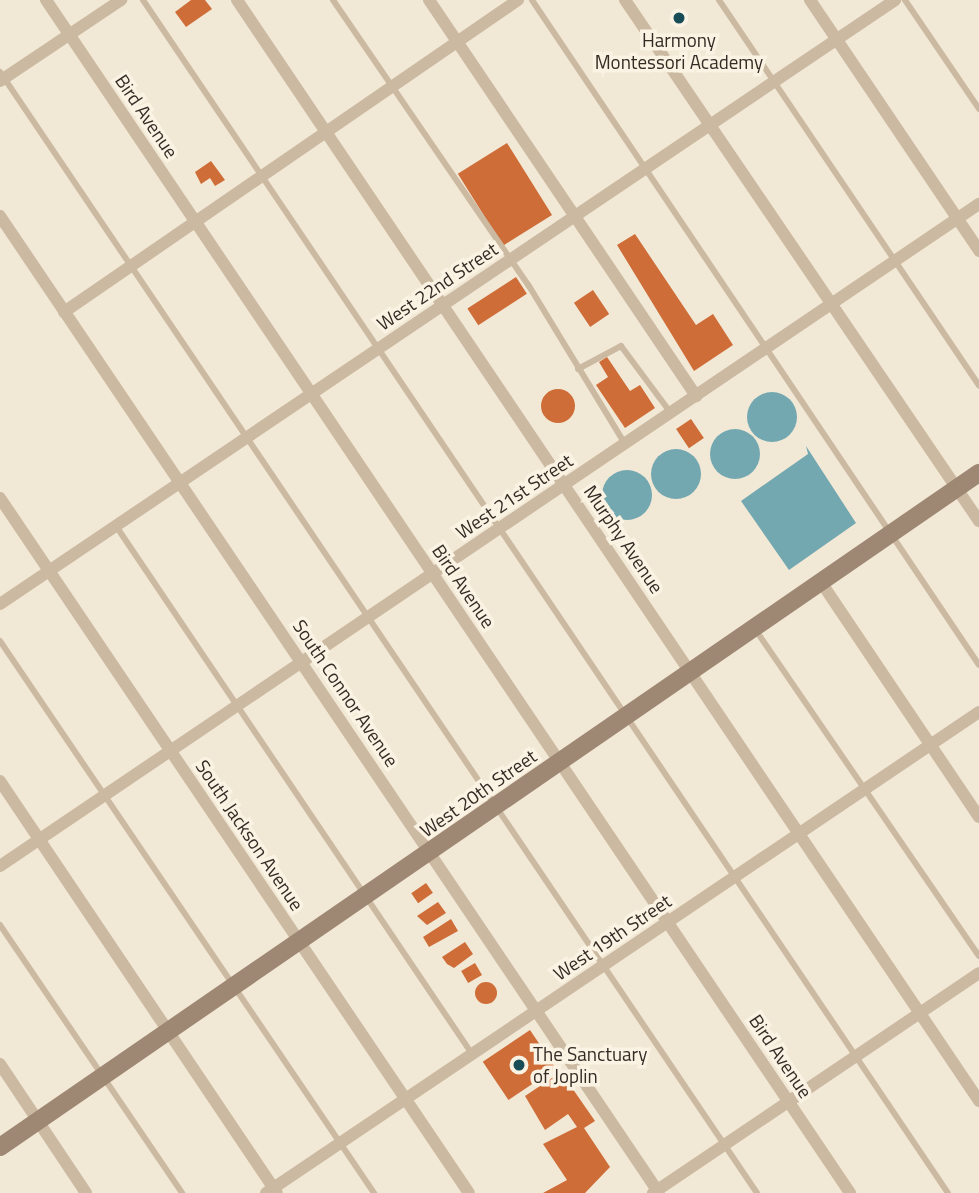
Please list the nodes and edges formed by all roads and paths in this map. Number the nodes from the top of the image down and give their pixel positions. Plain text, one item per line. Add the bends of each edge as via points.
1 (46, 0) edge
2 (121, 0) edge
3 (143, 0) edge
4 (237, 0) edge
5 (333, 0) edge
6 (429, 0) edge
7 (518, 0) edge
8 (532, 0) edge
9 (625, 0) edge
10 (719, 0) edge
11 (810, 0) edge
12 (895, 0) edge
13 (905, 0) edge
14 (69, 35) junction
15 (837, 39) junction
16 (457, 42) junction
17 (1, 77) edge
18 (775, 82) junction
19 (392, 88) junction
20 (979, 109) edge
21 (709, 125) junction
22 (327, 133) junction
23 (645, 169) junction
24 (263, 176) junction
25 (979, 204) edge
26 (0, 216) edge
27 (574, 216) junction
28 (957, 219) junction
29 (196, 222) junction
30 (979, 251) edge
31 (511, 259) junction
32 (896, 261) junction
33 (131, 266) junction
34 (443, 305) junction
35 (831, 305) junction
36 (64, 312) junction
37 (766, 348) junction
38 (378, 349) junction
39 (578, 369) junction
40 (979, 385) edge
41 (311, 394) junction
42 (695, 396) junction
43 (670, 412) junction
44 (246, 438) junction
45 (625, 444) junction
46 (979, 473) edge
47 (180, 482) junction
48 (565, 485) junction
49 (957, 488) junction
50 (0, 498) edge
51 (979, 521) edge
52 (116, 526) junction
53 (499, 529) junction
54 (890, 534) junction
55 (49, 571) junction
56 (432, 574) junction
57 (821, 582) junction
58 (0, 604) edge
59 (367, 617) junction
60 (754, 628) junction
61 (0, 640) edge
62 (301, 661) junction
63 (979, 665) edge
64 (690, 672) junction
65 (234, 707) junction
66 (979, 712) edge
67 (625, 716) junction
68 (930, 744) junction
69 (170, 750) junction
70 (559, 762) junction
71 (0, 781) edge
72 (866, 788) junction
73 (106, 794) junction
74 (495, 806) junction
75 (979, 817) edge
76 (798, 834) junction
77 (39, 839) junction
78 (429, 851) junction
79 (0, 866) edge
80 (736, 876) junction
81 (364, 896) junction
82 (667, 922) junction
83 (0, 925) edge
84 (299, 941) junction
85 (979, 956) edge
86 (603, 966) junction
87 (979, 973) edge
88 (234, 986) junction
89 (537, 1010) junction
90 (919, 1013) junction
91 (169, 1031) junction
92 (472, 1054) junction
93 (855, 1057) junction
94 (0, 1064) edge
95 (103, 1076) junction
96 (405, 1099) junction
97 (788, 1101) junction
98 (979, 1101) edge
99 (38, 1121) junction
100 (340, 1143) junction
101 (724, 1144) junction
102 (0, 1147) edge
103 (272, 1191) edge
104 (656, 1192) edge
105 (86, 1193) edge
106 (182, 1193) edge
107 (374, 1193) edge
108 (469, 1193) edge
109 (757, 1193) edge
110 (850, 1193) edge
111 (948, 1193) edge

1 - 14 street, Bird Avenue
2 - 14 street
3 - 24 lane
4 - 22 street, Murphy Avenue
5 - 19 lane
6 - 16 street
7 - 16 street
8 - 23 lane
9 - 21 street
10 - 18 lane
11 - 15 street
12 - 15 street, West 22nd Street
13 - 20 lane
14 - 17 street
14 - 29 street, Bird Avenue
15 - 18 street, West 22nd Street
15 - 28 street
16 - 19 street
16 - 27 street
17 - 33 lane
18 - 21 street, West 22nd Street
18 - 32 lane
19 - 22 street
19 - 31 lane
21 - 23 street, West 22nd Street
21 - 35 street
22 - 24 street
22 - 34 street, Murphy Avenue
23 - 27 street, West 22nd Street
23 - 37 lane
24 - 29 street
24 - 38 lane
25 - 28 street, West 21st Street
26 - 36 street, South Connor Avenue
27 - 31 street, West 22nd Street
27 - 42 street
28 - 30 street
28 - 32 street, West 21st Street
29 - 33 street
29 - 41 street, Bird Avenue
31 - 34 street, West 22nd Street
31 - 39 lane
32 - 35 street, West 21st Street
32 - 40 lane
33 - 36 street
33 - 44 lane
34 - 38 street, West 22nd Street
34 - 48 street, Murphy Avenue
35 - 37 street, West 21st Street
35 - 49 street
36 - 47 street, South Connor Avenue
37 - 42 street, West 21st Street
37 - 54 lane
38 - 41 street, West 22nd Street
38 - 53 lane
39 - 43 lane via 621,346
39 - 45 lane
41 - 44 street, West 22nd Street
41 - 56 street, Bird Avenue
42 - 43 street, West 21st Street
43 - 45 street, West 21st Street
44 - 47 street, West 22nd Street
44 - 59 lane
45 - 48 street, West 21st Street
46 - 49 main road, West 20th Street
47 - 52 street, West 22nd Street
47 - 62 street, South Connor Avenue
48 - 53 street, West 21st Street
48 - 64 street, Murphy Avenue
49 - 51 street
49 - 54 main road, West 20th Street
50 - 55 street, South Jackson Avenue
52 - 55 street, West 22nd Street
52 - 65 lane
53 - 56 street, West 21st Street
53 - 67 lane
54 - 57 main road, West 20th Street
54 - 63 lane
55 - 58 street, West 22nd Street
55 - 69 street, South Jackson Avenue
56 - 59 street, West 21st Street
56 - 70 street, Bird Avenue
57 - 60 main road, West 20th Street
57 - 68 street
59 - 62 street, West 21st Street
59 - 74 lane
60 - 64 main road, West 20th Street
60 - 72 lane
61 - 73 lane
62 - 65 street, West 21st Street
62 - 78 street, South Connor Avenue
64 - 67 main road, West 20th Street
64 - 76 street, Murphy Avenue
65 - 69 street, West 21st Street
65 - 81 lane
66 - 68 street, West 19th Street
67 - 70 main road, West 20th Street
67 - 80 lane
68 - 72 street, West 19th Street
68 - 75 street
69 - 73 street, West 21st Street
69 - 84 street, South Jackson Avenue
70 - 74 main road, West 20th Street
70 - 82 street, Bird Avenue
71 - 77 street
72 - 76 street, West 19th Street
72 - 85 lane
73 - 77 street, West 21st Street
73 - 88 lane
74 - 78 main road, West 20th Street
74 - 86 lane
76 - 80 street, West 19th Street
76 - 90 street, Murphy Avenue
77 - 79 street, West 21st Street
77 - 91 street
78 - 81 main road, West 20th Street
78 - 89 street, South Connor Avenue
80 - 82 street, West 19th Street
80 - 93 lane
81 - 84 main road, West 20th Street
81 - 92 lane
82 - 86 street, West 19th Street
82 - 97 street, Bird Avenue
83 - 95 lane
84 - 88 main road, West 20th Street
84 - 96 street, South Jackson Avenue
86 - 89 street, West 19th Street
86 - 101 lane
87 - 90 street
88 - 91 main road, West 20th Street
88 - 100 lane
89 - 92 street, West 19th Street
89 - 104 street, South Connor Avenue
90 - 93 street
90 - 98 street, Murphy Avenue
91 - 95 main road, West 20th Street
91 - 103 street
92 - 96 street, West 19th Street
93 - 97 street
93 - 111 lane
94 - 99 street
95 - 99 main road, West 20th Street
95 - 106 lane
96 - 100 street, West 19th Street
96 - 108 street, South Jackson Avenue
97 - 101 street
97 - 110 street, Bird Avenue
99 - 102 main road, West 20th Street
99 - 105 street
100 - 103 street, West 19th Street
100 - 107 lane
101 - 104 street
101 - 109 lane

